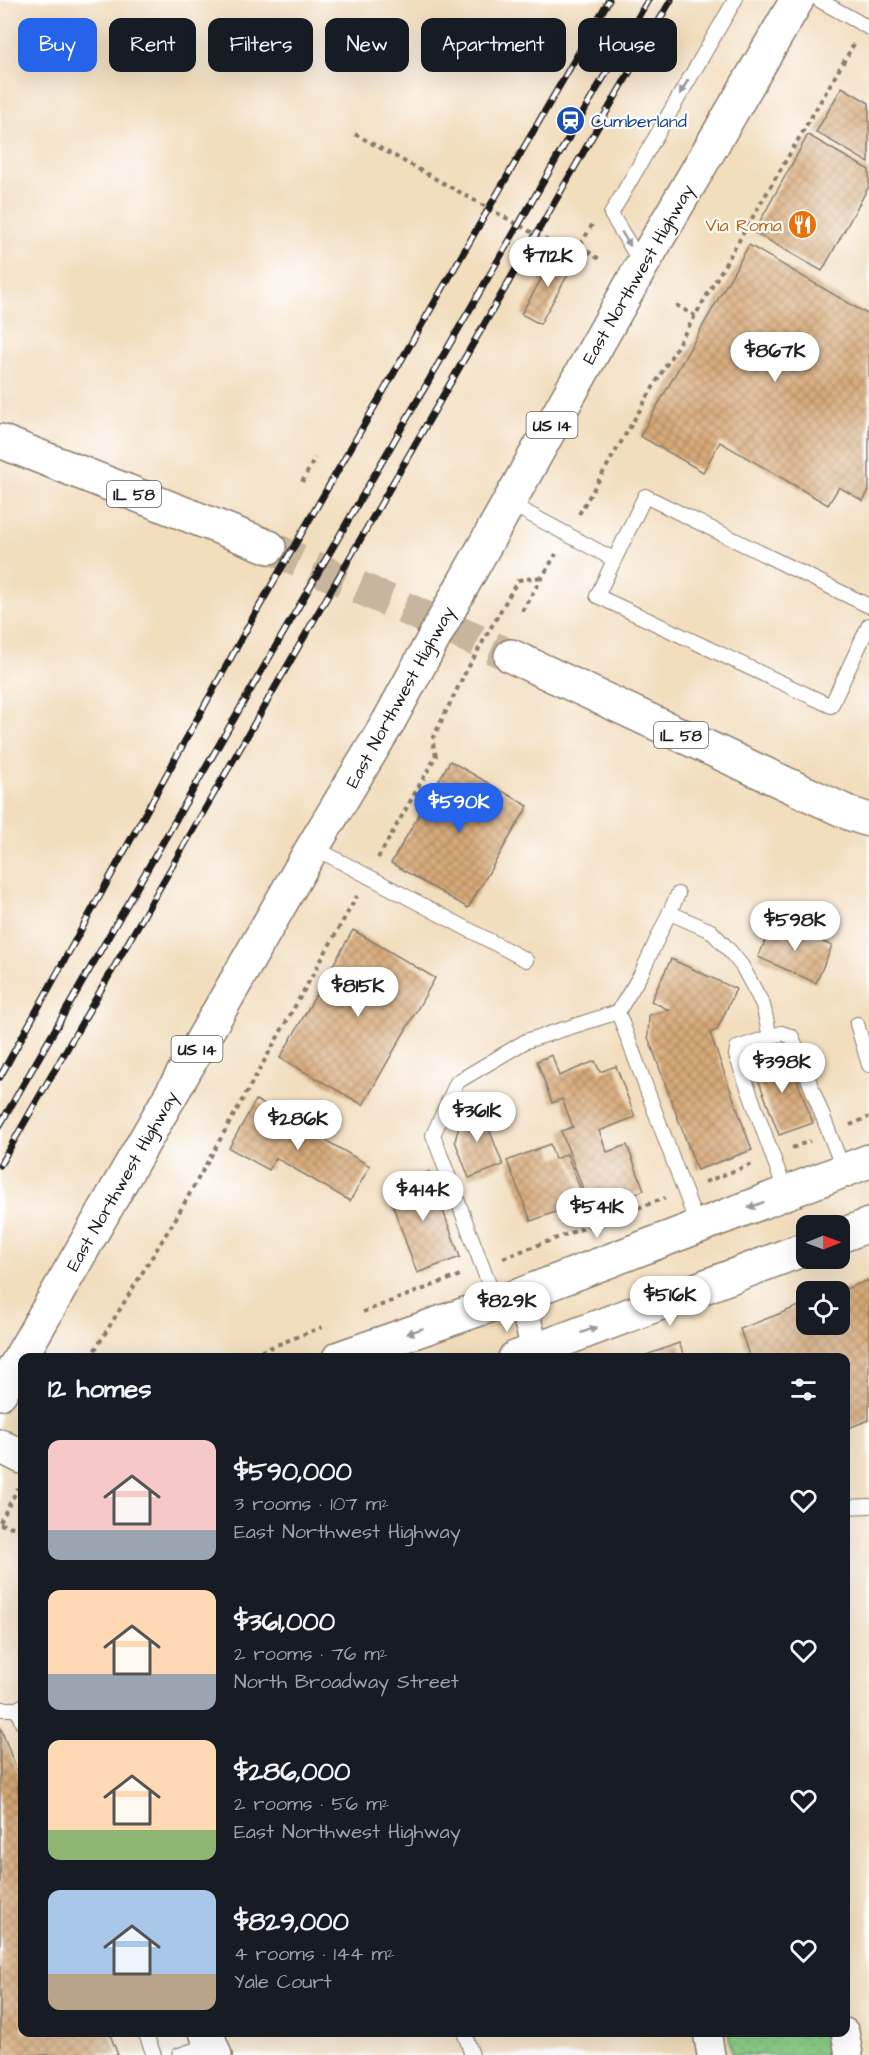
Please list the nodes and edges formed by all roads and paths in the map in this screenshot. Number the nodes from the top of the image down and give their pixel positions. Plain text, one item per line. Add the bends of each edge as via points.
1 (735, 0) edge
2 (797, 0) edge
3 (819, 0) edge
4 (867, 27) edge
5 (355, 134) dead end
6 (617, 203) junction
7 (580, 246) junction
8 (602, 261) dead end
9 (642, 265) junction
10 (676, 305) dead end
11 (695, 316) junction
12 (0, 441) edge
13 (315, 458) dead end
14 (302, 482) dead end
15 (509, 503) junction
16 (568, 535) junction
17 (269, 547) tunnel mouth
18 (613, 560) junction
19 (543, 577) junction
20 (869, 606) edge
21 (522, 611) dead end
22 (869, 625) edge
23 (512, 656) tunnel mouth
24 (863, 821) edge
25 (313, 848) junction
26 (368, 877) junction
27 (678, 894) dead end
28 (670, 913) junction
29 (526, 960) dead end
30 (618, 1012) junction
31 (856, 1024) dead end
32 (770, 1037) junction
33 (869, 1065) edge
34 (869, 1117) edge
35 (829, 1133) junction
36 (772, 1156) junction
37 (857, 1166) edge
38 (684, 1191) junction
39 (786, 1193) junction
40 (869, 1225) edge
41 (698, 1227) junction
42 (850, 1232) edge
43 (796, 1252) edge
44 (482, 1267) junction
45 (508, 1299) junction
46 (352, 1316) dead end
47 (330, 1324) dead end
48 (29, 1353) edge
49 (93, 1353) edge
50 (257, 1353) edge
51 (353, 1353) edge
52 (528, 1353) edge
53 (534, 1353) edge
54 (18, 1372) edge
55 (10, 1386) edge
56 (0, 1433) edge
57 (18, 1433) edge
58 (0, 1446) edge
59 (18, 1455) edge
60 (18, 1487) edge
61 (869, 1506) edge
62 (850, 1507) edge
63 (0, 1523) edge
64 (18, 1528) edge
65 (18, 1708) edge
66 (0, 1709) edge
67 (147, 2037) edge
68 (466, 2037) edge
69 (708, 2037) edge
70 (845, 2037) edge
71 (211, 2044) edge
72 (154, 2055) edge
73 (179, 2055) edge
74 (472, 2055) edge
75 (711, 2055) edge
76 (849, 2055) edge

1 -> 6 lane
2 - 9 main road, East Northwest Highway / US 14
3 - 4 lane
4 - 11 path
5 - 7 path via 542,238 576,253
6 - 7 path via 597,216
6 -> 9 lane via 610,214
7 - 8 path
9 - 15 main road, East Northwest Highway / US 14
10 - 11 path
11 - 16 path
12 - 17 main road, IL 58
13 - 14 path
15 - 16 lane
15 - 25 main road, East Northwest Highway / US 14, bridge via 389,721
16 - 18 lane
16 - 19 path
18 - 20 lane via 645,496
18 - 22 lane via 597,596 831,706
19 - 21 path
19 - 26 path, bridge via 518,580 432,740 436,756
23 - 24 main road, IL 58
25 - 26 lane
25 - 48 main road, East Northwest Highway / US 14
26 - 29 lane
26 - 49 path via 176,1218
27 - 28 lane
28 - 30 lane
28 - 32 lane via 711,931 742,966 763,1005
30 - 38 lane
30 - 44 lane via 526,1041 457,1082 433,1135
31 - 33 lane
32 - 35 lane via 782,1033 792,1037
32 - 36 lane via 737,1048 736,1055
34 - 35 path
35 - 36 path
35 - 37 lane
36 - 38 path
36 - 39 lane
37 - 39 main road
38 - 41 lane
38 - 44 path
39 -> 41 main road
40 - 42 main road
41 - 45 main road
53 -> 43 main road
44 - 45 lane
44 - 46 path
45 -> 51 main road
45 - 52 street
47 - 50 path
54 - 55 main road, East Northwest Highway / US 14
56 - 57 main road
58 - 59 main road
60 - 63 path
61 - 62 lane
63 - 64 path
65 - 66 lane
67 - 72 lane
68 - 74 lane
69 - 75 street
70 - 76 street
71 - 73 lane

